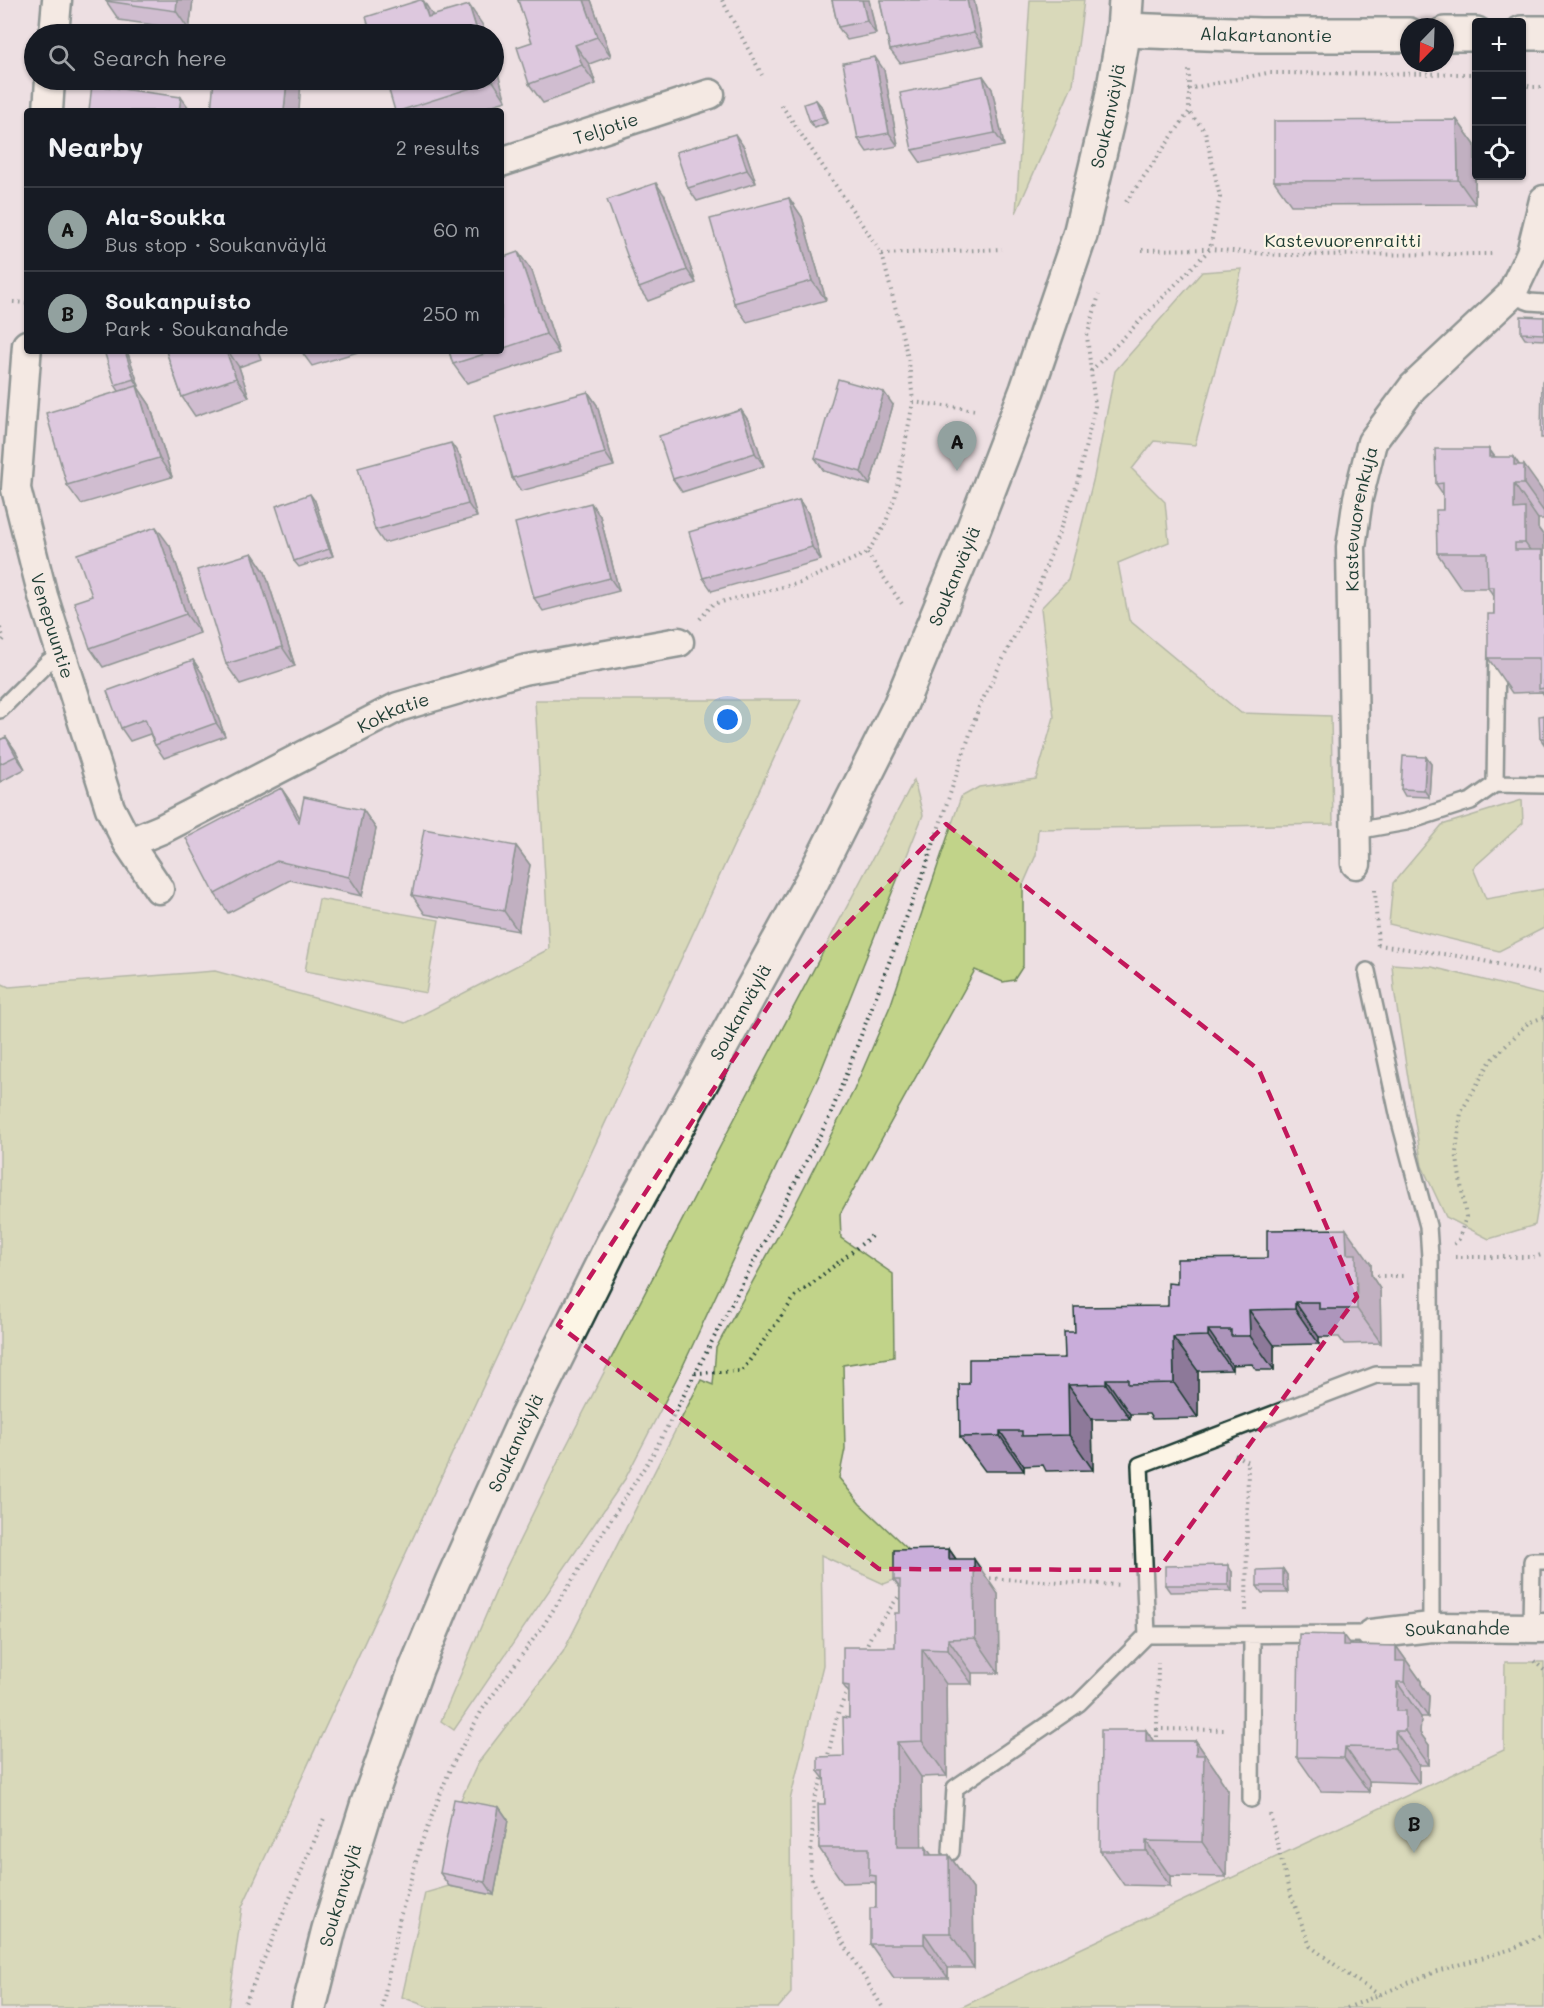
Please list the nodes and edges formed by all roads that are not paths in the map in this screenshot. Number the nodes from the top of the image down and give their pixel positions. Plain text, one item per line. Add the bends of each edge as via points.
1 (57, 0) edge
2 (1125, 15) edge
3 (55, 24) edge
4 (1526, 33) edge
5 (1544, 33) edge
6 (1454, 34) edge
7 (1472, 34) edge
8 (1400, 35) edge
9 (49, 90) edge
10 (710, 94) dead end
11 (48, 108) edge
12 (504, 161) edge
13 (1544, 200) edge
14 (1511, 295) junction
15 (1544, 303) edge
16 (26, 354) edge
17 (1497, 637) edge
18 (679, 642) road end
19 (63, 655) junction
20 (0, 710) edge
21 (1495, 784) junction
22 (1544, 785) edge
23 (1356, 831) junction
24 (128, 843) junction
25 (1356, 864) dead end
26 (159, 889) dead end
27 (1367, 971) dead end
28 (1430, 1375) junction
29 (1544, 1561) edge
30 (1431, 1627) junction
31 (1537, 1628) edge
32 (1153, 1634) junction
33 (1371, 1634) joint
34 (1249, 1635) junction
35 (1251, 1799) dead end
36 (951, 1852) dead end
37 (310, 2008) edge

1 - 3 street
2 - 8 main road, Alakartanontie via 1189,32
2 - 37 main road, Soukanväylä via 1111,104 1080,234 1031,380 973,530 899,708 812,881 614,1241 524,1422 457,1571 416,1669 367,1806 329,1929
4 - 5 main road
6 - 7 main road
9 - 11 street
10 - 12 street, Teljotie
13 - 14 street, Kastevuorenkuja via 1531,253
14 - 15 lane
14 - 23 street, Kastevuorenkuja via 1413,387 1372,442 1358,498 1352,547
16 - 19 street, Venepuuntie via 16,489 43,596
17 - 21 lane
18 - 24 street, Kokkatie via 523,670 398,707
19 - 20 lane via 48,662
19 - 24 street, Venepuuntie via 110,808
21 - 22 lane
21 - 23 lane via 1471,801 1406,822
23 - 25 street, Kastevuorenkuja
24 - 26 street, Venepuuntie
27 - 28 lane via 1399,1118 1438,1257
28 - 30 lane
28 - 32 lane via 1376,1376 1140,1465 1145,1587
29 - 31 lane via 1532,1561
30 - 31 street, Soukanahde
30 - 33 street, Soukanahde
32 - 34 lane
32 - 36 lane via 1079,1703 955,1788
33 - 34 lane
34 - 35 lane

